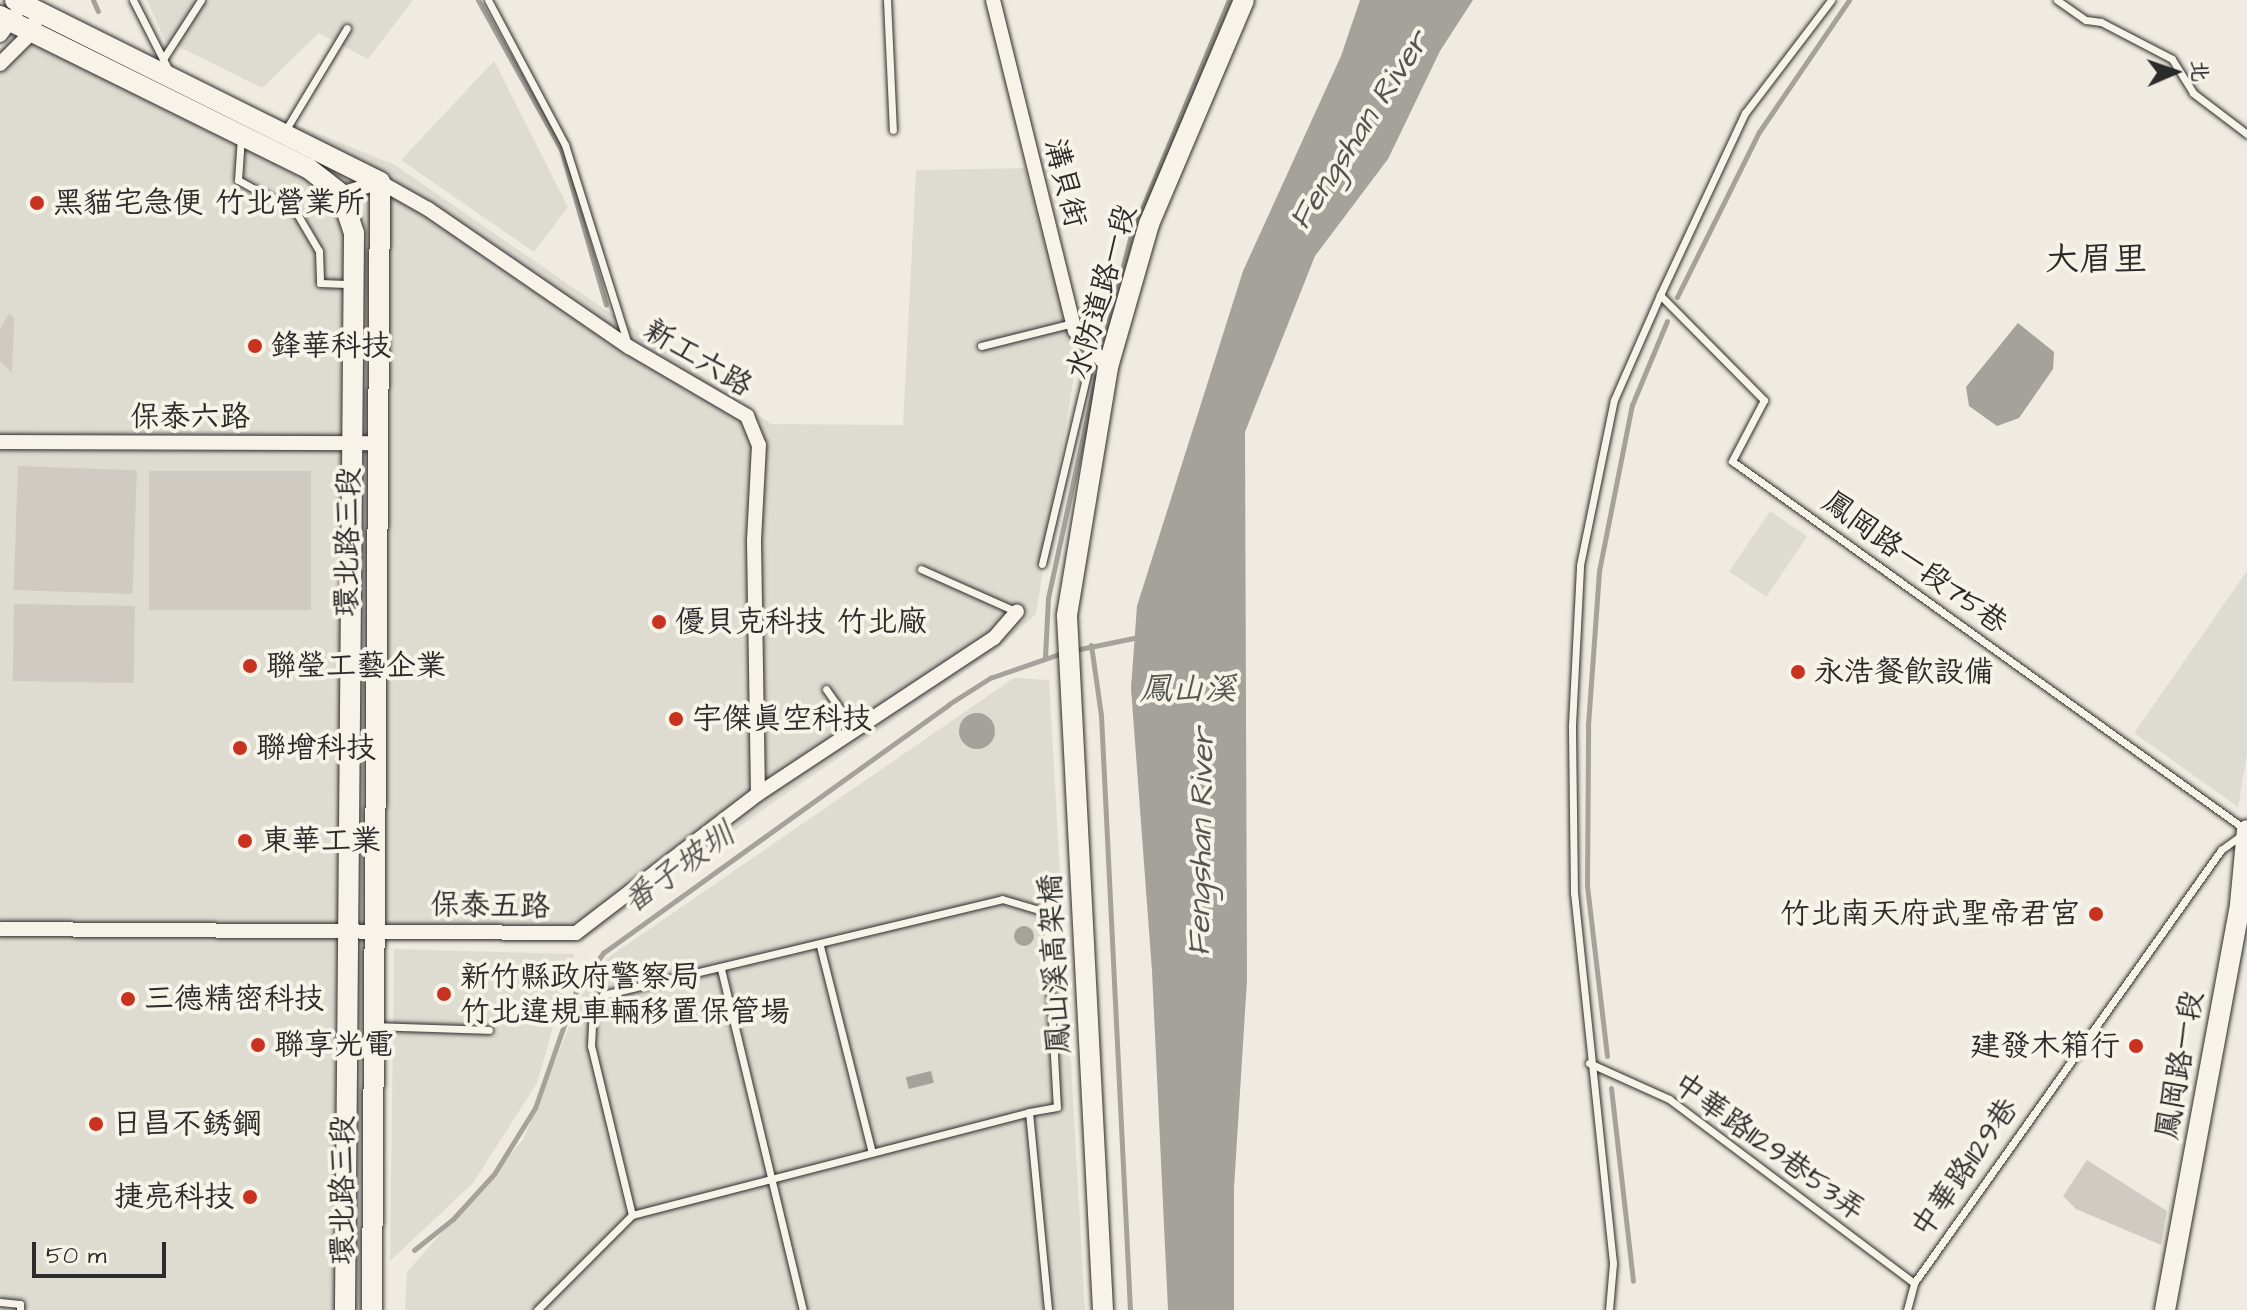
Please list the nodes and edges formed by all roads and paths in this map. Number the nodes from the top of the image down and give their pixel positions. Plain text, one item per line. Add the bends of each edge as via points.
1 (133, 0) edge
2 (201, 0) edge
3 (488, 0) edge
4 (887, 0) edge
5 (993, 0) edge
6 (1244, 0) edge
7 (1831, 0) edge
8 (2057, 0) edge
9 (17, 17) edge
10 (347, 28) dead end
11 (0, 64) edge
12 (167, 67) junction
13 (893, 130) dead end
14 (284, 133) junction
15 (2247, 134) edge
16 (241, 135) junction
17 (380, 182) junction
18 (341, 194) junction
19 (353, 284) junction
20 (1660, 295) junction
21 (1073, 323) junction
22 (981, 346) dead end
23 (629, 347) junction
24 (1093, 350) junction
25 (1108, 367) junction
26 (0, 442) edge
27 (351, 443) junction
28 (380, 443) junction
29 (1042, 564) dead end
30 (921, 569) dead end
31 (1017, 612) joint
32 (1067, 615) joint
33 (826, 689) dead end
34 (855, 731) junction
35 (758, 794) junction
36 (2247, 831) edge
37 (0, 929) edge
38 (349, 931) junction
39 (373, 931) junction
40 (820, 946) junction
41 (721, 969) junction
42 (373, 1026) junction
43 (489, 1030) dead end
44 (1589, 1063) junction
45 (1029, 1112) junction
46 (872, 1153) junction
47 (771, 1180) junction
48 (632, 1215) junction
49 (1914, 1283) junction
50 (0, 1302) edge
51 (20, 1310) edge
52 (345, 1310) edge
53 (372, 1310) edge
54 (537, 1310) edge
55 (803, 1310) edge
56 (1048, 1310) edge
57 (1103, 1310) edge
58 (1609, 1310) edge
59 (1907, 1310) edge
60 (2165, 1310) edge

1 - 12 lane
2 - 12 lane
3 - 23 lane via 565,145
4 - 13 lane
5 - 21 street, 溝貝街
6 - 25 street, 水防道路一段 via 1149,224
7 - 20 lane via 1745,113
8 - 15 lane via 2086,20 2101,22 2172,59 2193,93
9 - 11 street
9 - 12 street
9 - 16 street
10 - 14 lane
12 - 14 street
14 - 17 street
16 - 18 street via 308,168
16 - 19 lane via 238,180 296,212 319,251 320,283
17 - 18 street
17 - 23 street, 新工六路
17 - 28 street, 環北路三段
18 - 19 street, 環北路三段 via 354,233
19 - 27 street, 環北路三段
20 - 36 lane, 鳳岡路一段75巷 via 1764,400 1732,461
20 - 44 lane via 1614,400 1580,565 1572,725 1574,893
21 - 22 lane
21 - 24 street, 溝貝街
23 - 35 street, 新工六路 via 747,416 757,434
24 - 25 street, 溝貝街
24 - 29 lane
25 - 32 street, 水防道路一段
26 - 27 street, 保泰六路
27 - 28 street, 保泰六路
27 - 38 street, 環北路三段
28 - 39 street, 環北路三段
30 - 31 lane
31 - 34 street, 保泰五路 via 994,638
32 - 57 street, 鳳山溪高架橋
33 - 34 lane
34 - 35 street, 保泰五路
35 - 39 street, 保泰五路 via 576,933
36 - 49 lane, 中華路1129巷 via 2221,850
36 - 60 street, 鳳岡路一段 via 2240,904
37 - 38 street, 保泰五路
38 - 39 street, 保泰五路
38 - 52 street, 環北路三段
39 - 42 street, 環北路三段
40 - 41 lane
40 - 45 lane via 1002,899 1046,912 1057,1107
40 - 46 lane
41 - 47 lane
41 - 48 lane via 603,995 593,1005 591,1046
42 - 43 lane
42 - 53 street, 環北路三段
44 - 49 lane, 中華路1129巷53弄 via 1669,1099
44 - 58 lane via 1613,1263
45 - 46 lane
45 - 56 lane
46 - 47 lane
47 - 48 lane
47 - 55 lane
48 - 54 lane
49 - 59 lane, 中華路1129巷
50 - 51 lane via 20,1304

